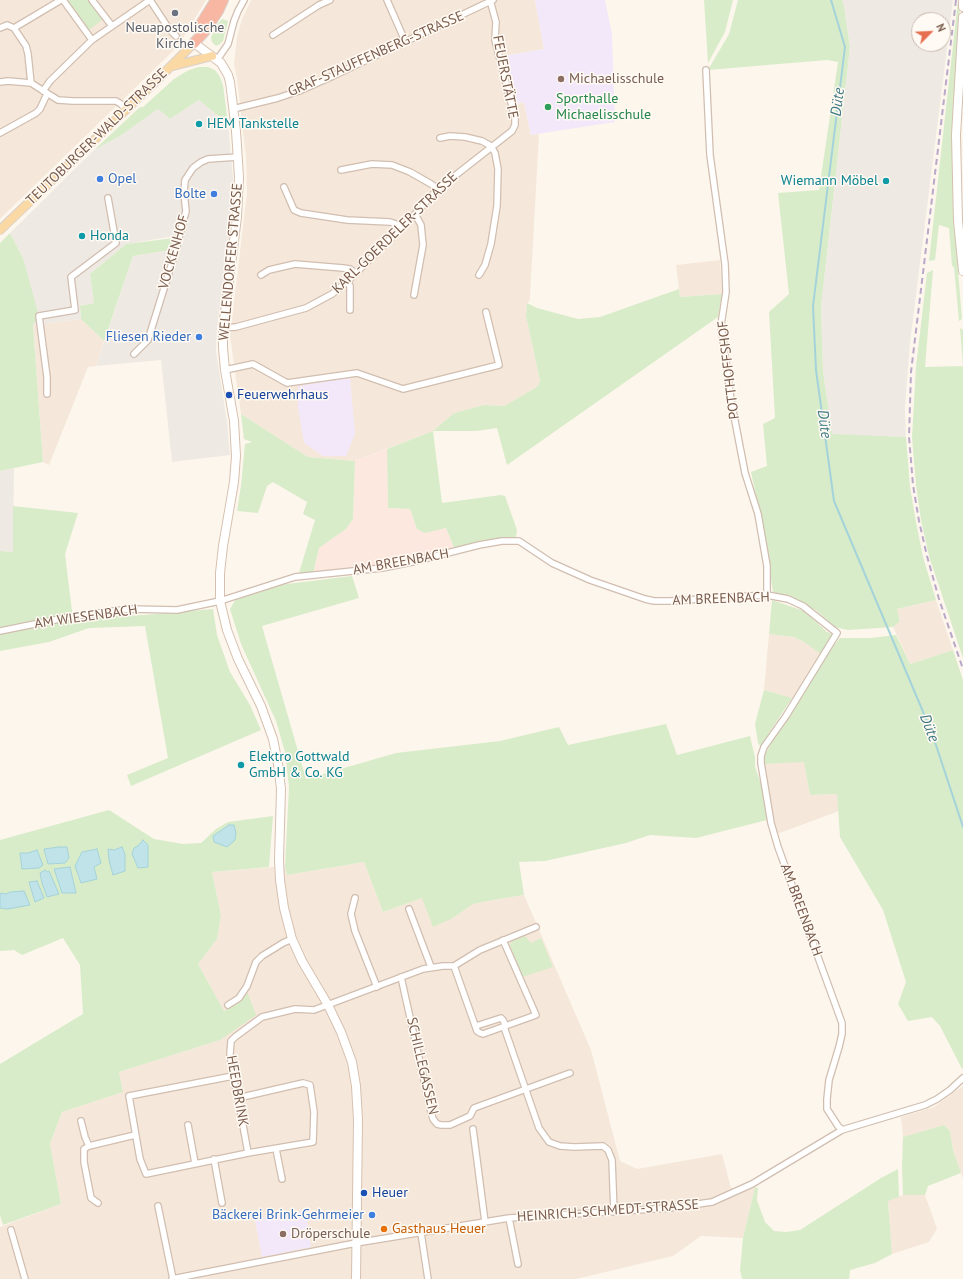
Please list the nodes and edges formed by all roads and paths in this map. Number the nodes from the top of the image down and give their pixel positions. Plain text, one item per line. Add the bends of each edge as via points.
1 (62, 0) edge
2 (92, 0) edge
3 (150, 0) edge
4 (216, 0) edge
5 (223, 0) edge
6 (244, 0) edge
7 (330, 0) edge
8 (387, 0) edge
9 (491, 0) edge
10 (962, 0) edge
11 (318, 3) edge
12 (963, 7) edge
13 (963, 17) edge
14 (112, 26) junction
15 (0, 28) edge
16 (14, 28) junction
17 (273, 35) dead end
18 (176, 36) dead end
19 (92, 40) junction
20 (406, 41) junction
21 (194, 43) junction
22 (214, 58) junction
23 (170, 67) junction
24 (706, 70) dead end
25 (961, 75) edge
26 (0, 82) edge
27 (31, 83) junction
28 (45, 92) junction
29 (233, 109) junction
30 (126, 110) junction
31 (512, 131) joint
32 (0, 132) edge
33 (440, 138) dead end
34 (491, 146) junction
35 (238, 157) junction
36 (341, 170) dead end
37 (284, 187) dead end
38 (438, 190) junction
39 (108, 198) dead end
40 (415, 214) junction
41 (401, 227) junction
42 (0, 230) edge
43 (963, 272) edge
44 (355, 273) junction
45 (261, 275) dead end
46 (479, 275) dead end
47 (348, 281) junction
48 (414, 295) dead end
49 (350, 310) dead end
50 (486, 312) dead end
51 (223, 328) junction
52 (134, 354) dead end
53 (225, 370) junction
54 (47, 394) dead end
55 (767, 596) junction
56 (220, 601) junction
57 (0, 631) edge
58 (355, 898) dead end
59 (409, 909) dead end
60 (536, 927) dead end
61 (292, 939) junction
62 (503, 940) junction
63 (454, 966) junction
64 (431, 967) junction
65 (401, 978) junction
66 (377, 987) junction
67 (228, 1005) dead end
68 (328, 1005) junction
69 (476, 1026) junction
70 (505, 1026) junction
71 (570, 1073) dead end
72 (233, 1076) junction
73 (963, 1078) edge
74 (525, 1089) junction
75 (238, 1098) junction
76 (81, 1121) dead end
77 (188, 1125) dead end
78 (473, 1129) dead end
79 (842, 1130) junction
80 (135, 1135) junction
81 (89, 1146) junction
82 (276, 1149) junction
83 (248, 1153) junction
84 (214, 1159) junction
85 (195, 1163) junction
86 (282, 1179) dead end
87 (98, 1203) dead end
88 (222, 1203) dead end
89 (158, 1206) dead end
90 (614, 1212) junction
91 (509, 1218) junction
92 (485, 1222) junction
93 (11, 1230) dead end
94 (421, 1233) junction
95 (356, 1243) junction
96 (518, 1264) dead end
97 (25, 1279) edge
98 (173, 1279) edge
99 (356, 1279) edge
100 (428, 1279) edge

1 - 16 street
1 - 19 street
2 - 14 street
3 - 14 street
3 - 18 street
4 - 21 highway
5 - 21 highway via 204,32
6 - 22 street via 234,21 228,44
7 - 11 street
8 - 20 street
9 - 20 street, GRAF-STAUFFENBERG-STRASSE
9 - 31 street, FEUERSTÄTTE via 496,22 495,40 515,118
10 - 12 street
11 - 17 street
13 - 25 street
14 - 19 street
15 - 16 street via 7,25
16 - 27 street via 26,46
19 - 28 street via 50,81
20 - 29 street, GRAF-STAUFFENBERG-STRASSE via 299,90
21 - 22 street, WELLENDORFER STRASSE
21 - 23 main road, TEUTOBURGER-WALD-STRASSE
22 - 23 main road
22 - 29 street, WELLENDORFER STRASSE via 225,68 228,75
23 - 30 main road, TEUTOBURGER-WALD-STRASSE
24 - 55 street, POTTHOFFSHOF via 710,155 725,264 726,292 721,325 731,400 745,473 758,514 767,566
25 - 43 street via 956,135 957,195
26 - 27 street
27 - 28 street
28 - 30 street via 58,100 73,102 116,101
28 - 32 street via 40,109 36,113
29 - 35 street, WELLENDORFER STRASSE
30 - 42 main road, TEUTOBURGER-WALD-STRASSE
31 - 34 street, KARL-GOERDELER-STRASSE
33 - 34 street via 465,137
34 - 38 street, KARL-GOERDELER-STRASSE
34 - 46 street via 498,169 497,206 491,244
35 - 51 street, WELLENDORFER STRASSE via 238,203
35 - 52 street, VOCKENHOF via 208,159 201,162 185,180 186,211 175,253 148,340
36 - 38 street via 372,164 392,165 410,172
37 - 41 street via 294,210 301,213 347,220 390,222
38 - 40 street, KARL-GOERDELER-STRASSE
39 - 54 street via 116,243 70,277 75,310 39,316
40 - 41 street, KARL-GOERDELER-STRASSE
40 - 48 street via 421,225 423,245
41 - 44 street, KARL-GOERDELER-STRASSE
44 - 45 street via 350,269 295,264 269,270
44 - 47 street, KARL-GOERDELER-STRASSE
47 - 49 street
47 - 51 street, KARL-GOERDELER-STRASSE via 332,294 306,308 236,327
50 - 53 street via 499,365 403,390 357,373 287,383 253,364
51 - 53 street, WELLENDORFER STRASSE
53 - 56 street, WELLENDORFER STRASSE via 234,421 236,456 220,573
55 - 56 street, AM BREENBACH via 649,600 590,580 552,563 519,541 508,541 479,545 382,568 295,577
55 - 79 street, AM BREENBACH via 788,599 803,606 837,633 764,747 761,763 771,823 778,847 842,1023 840,1047 829,1080 827,1109
56 - 57 street, AM WIESENBACH via 177,610 129,610 69,616
56 - 61 street, WELLENDORFER STRASSE via 227,630 261,706 277,758 280,788 280,880
58 - 66 street via 351,914
59 - 64 street
60 - 62 street
61 - 67 street via 256,962 247,986 238,998
61 - 68 street, WELLENDORFER STRASSE
62 - 63 street
62 - 70 street via 536,1015
63 - 64 street
63 - 69 street
64 - 65 street
65 - 66 street
65 - 74 street, SCHILLEGASSEN via 433,1119 437,1124 450,1125 470,1116 474,1108
66 - 68 street
68 - 72 street, HEEDBRINK via 314,1010 295,1009 268,1015 240,1033 231,1041
68 - 95 street, WELLENDORFER STRASSE via 352,1062 356,1086
69 - 70 street via 501,1018
69 - 70 street via 480,1034
70 - 74 street
71 - 74 street, SCHILLEGASSEN
72 - 75 street, HEEDBRINK
72 - 80 street via 129,1096
73 - 79 street, HEINRICH-SCHMEDT-STRASSE via 950,1090 925,1105
74 - 90 street via 539,1128 549,1142 574,1148 603,1146 608,1150 612,1160
75 - 82 street via 303,1083 310,1085 314,1112 313,1142
75 - 83 street, HEEDBRINK
76 - 81 street
77 - 85 street
78 - 92 street
79 - 90 street, HEINRICH-SCHMEDT-STRASSE via 752,1184 712,1202
80 - 81 street
80 - 85 street via 146,1174
81 - 87 street via 84,1149 84,1162 91,1198
82 - 83 street
82 - 86 street
83 - 84 street
84 - 85 street
84 - 88 street
89 - 98 street, HEINRICH-SCHMEDT-STRASSE
90 - 91 street, HEINRICH-SCHMEDT-STRASSE
91 - 92 street, HEINRICH-SCHMEDT-STRASSE
91 - 96 street
92 - 94 street, HEINRICH-SCHMEDT-STRASSE
93 - 97 street
94 - 95 street, HEINRICH-SCHMEDT-STRASSE
94 - 100 street
95 - 98 street, HEINRICH-SCHMEDT-STRASSE
95 - 99 street, WELLENDORFER STRASSE

